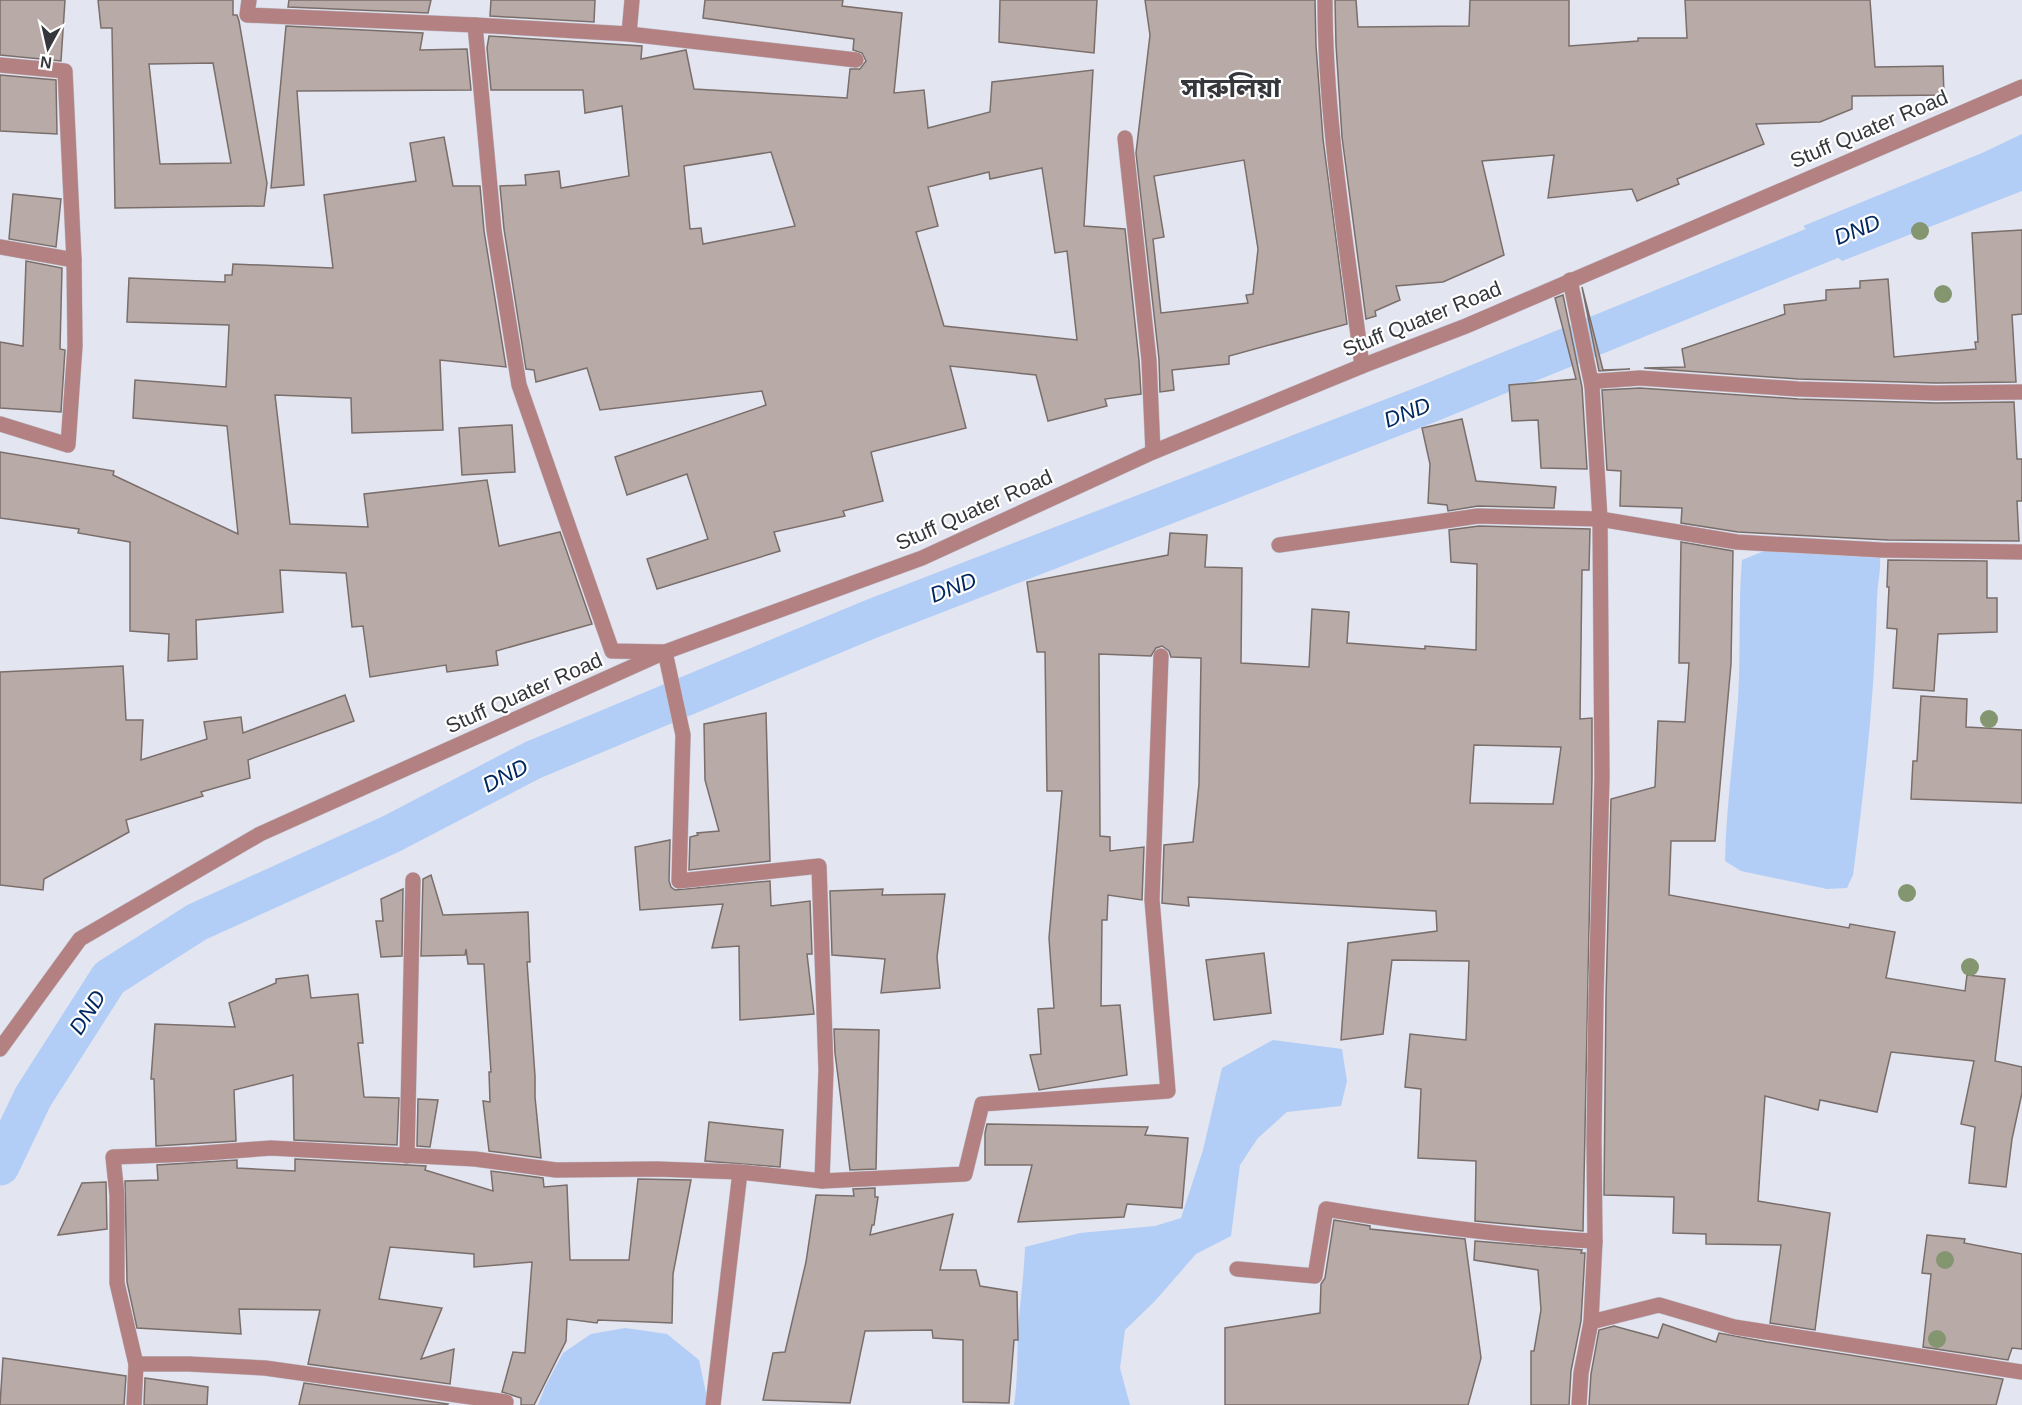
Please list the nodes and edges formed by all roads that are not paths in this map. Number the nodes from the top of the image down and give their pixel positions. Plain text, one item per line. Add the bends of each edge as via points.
1 (249, 0) edge
2 (632, 0) edge
3 (1325, 0) edge
4 (475, 25) junction
5 (629, 34) junction
6 (856, 60) dead end
7 (0, 65) edge
8 (2022, 87) edge
9 (1125, 138) dead end
10 (0, 248) edge
11 (74, 260) junction
12 (1570, 280) junction
13 (1362, 366) junction
14 (1592, 386) junction
15 (2022, 392) edge
16 (0, 424) edge
17 (1153, 452) junction
18 (1600, 519) junction
19 (1279, 545) dead end
20 (2022, 552) edge
21 (665, 654) junction
22 (1161, 656) dead end
23 (413, 880) dead end
24 (0, 1049) edge
25 (407, 1156) junction
26 (740, 1172) junction
27 (822, 1181) junction
28 (1595, 1241) junction
29 (1237, 1269) dead end
30 (1591, 1322) junction
31 (136, 1364) junction
32 (2022, 1372) edge
33 (506, 1402) dead end
34 (134, 1405) edge
35 (713, 1405) edge
36 (1579, 1405) edge

1 - 4 street via 247,15
2 - 5 street
3 - 13 street via 1325,51
4 - 5 street
4 - 21 street via 494,230 519,385 612,651
5 - 6 street
7 - 11 street via 65,71
8 - 12 street, Stuff Quater Road
9 - 17 street via 1149,360
10 - 11 street
11 - 16 street via 75,346 68,445
12 - 13 street, Stuff Quater Road
12 - 14 street
13 - 17 street, Stuff Quater Road
14 - 15 street via 1598,381 1640,378 1798,389
14 - 18 street
17 - 21 street, Stuff Quater Road via 922,558
18 - 19 street via 1478,516
18 - 20 street via 1737,542
18 - 28 street via 1602,777 1595,1033
21 - 24 street, Stuff Quater Road via 260,834 80,939
21 - 27 street via 683,735 679,882 819,866 826,1070
22 - 27 street via 1152,900 1168,1091 982,1104 965,1174
23 - 25 street
25 - 26 street via 475,1159 556,1170
25 - 31 street via 271,1148 113,1156 117,1283
26 - 27 street
26 - 35 street
28 - 29 street via 1422,1225 1326,1209 1315,1276
28 - 30 street
30 - 32 street via 1659,1305 1734,1327
30 - 36 street
31 - 33 street via 265,1368
31 - 34 street

